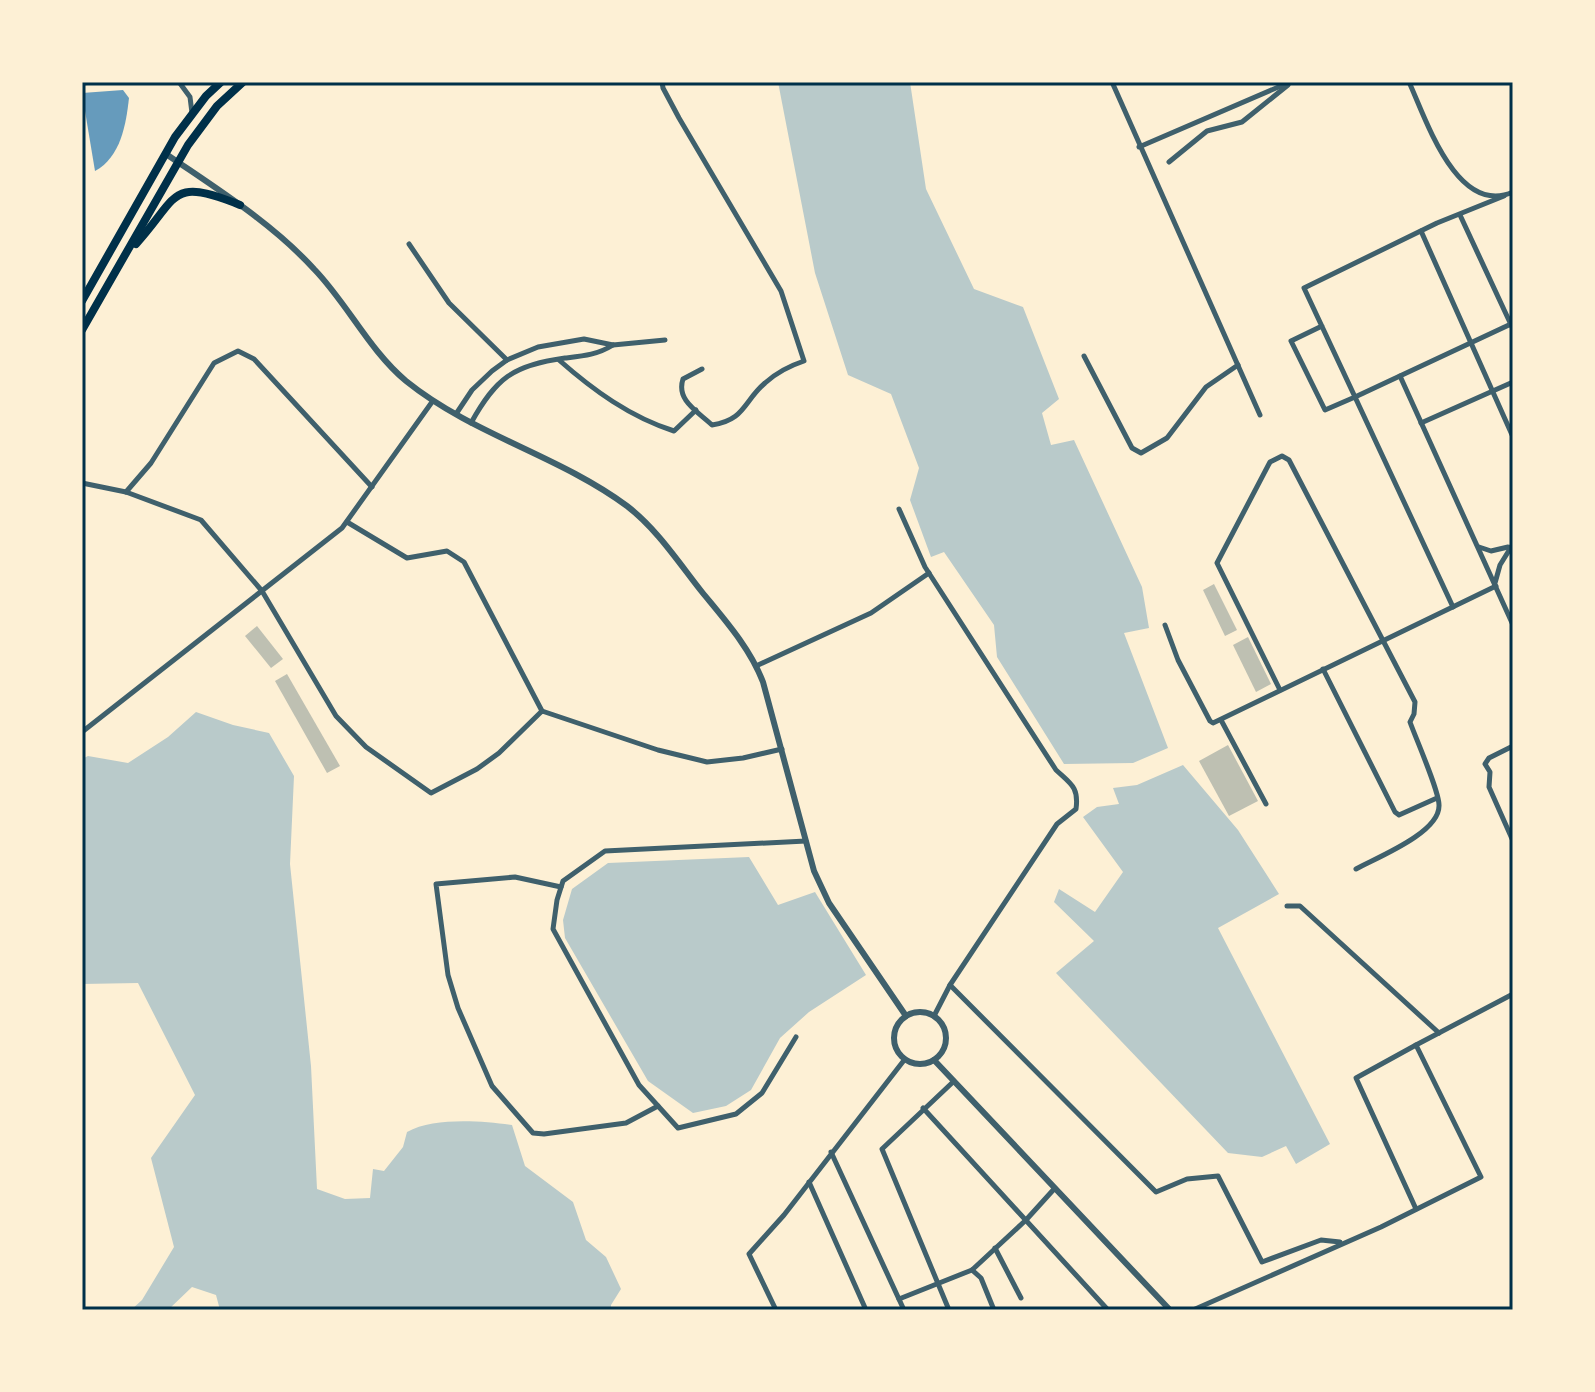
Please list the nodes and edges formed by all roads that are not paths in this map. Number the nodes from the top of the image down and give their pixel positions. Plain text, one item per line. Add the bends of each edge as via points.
1 (93, 82) edge
2 (179, 82) edge
3 (221, 82) edge
4 (243, 82) edge
5 (662, 82) edge
6 (1112, 82) edge
7 (1291, 82) edge
8 (1409, 82) edge
9 (82, 83) edge
10 (192, 114) junction
11 (1139, 147) junction
12 (166, 154) junction
13 (1169, 162) dead end
14 (178, 163) junction
15 (1513, 192) edge
16 (1504, 196) junction
17 (240, 205) junction
18 (1460, 215) junction
19 (1421, 231) junction
20 (409, 244) dead end
21 (124, 256) junction
22 (82, 301) edge
23 (1322, 326) junction
24 (1512, 326) edge
25 (82, 330) edge
26 (665, 340) dead end
27 (1470, 343) junction
28 (613, 345) junction
29 (1084, 356) dead end
30 (558, 359) junction
31 (507, 360) junction
32 (1238, 365) junction
33 (702, 369) dead end
34 (1400, 376) junction
35 (1513, 382) edge
36 (1492, 391) junction
37 (1355, 397) junction
38 (432, 402) junction
39 (696, 410) junction
40 (455, 415) junction
41 (1260, 415) dead end
42 (1421, 423) junction
43 (470, 424) junction
44 (1513, 437) edge
45 (82, 483) edge
46 (373, 487) junction
47 (126, 492) junction
48 (899, 509) dead end
49 (347, 522) junction
50 (1511, 545) edge
51 (1478, 547) junction
52 (929, 573) junction
53 (1496, 585) junction
54 (262, 591) junction
55 (1453, 607) junction
56 (1165, 625) dead end
57 (1513, 625) edge
58 (1384, 640) junction
59 (756, 666) junction
60 (1323, 669) junction
61 (1280, 690) junction
62 (542, 711) junction
63 (1221, 720) junction
64 (82, 732) edge
65 (1513, 746) edge
66 (782, 749) junction
67 (1437, 798) junction
68 (1266, 804) dead end
69 (806, 841) junction
70 (1513, 841) edge
71 (1356, 869) dead end
72 (561, 887) junction
73 (1287, 906) dead end
74 (950, 985) junction
75 (1513, 994) edge
76 (906, 1016) junction
77 (934, 1016) junction
78 (1439, 1033) junction
79 (796, 1037) dead end
80 (1416, 1045) junction
81 (905, 1059) junction
82 (934, 1060) junction
83 (953, 1082) junction
84 (658, 1106) junction
85 (923, 1108) junction
86 (831, 1152) junction
87 (809, 1182) junction
88 (1056, 1188) junction
89 (1416, 1209) junction
90 (1026, 1220) junction
91 (1341, 1242) junction
92 (995, 1248) junction
93 (972, 1270) junction
94 (938, 1284) junction
95 (1021, 1298) dead end
96 (899, 1299) junction
97 (776, 1310) edge
98 (866, 1310) edge
99 (904, 1310) edge
100 (949, 1310) edge
101 (994, 1310) edge
102 (1108, 1310) edge
103 (1170, 1310) edge
104 (1193, 1310) edge

1 - 9 street
2 - 10 street via 190,97
3 - 10 main road
4 - 14 main road via 217,106
5 - 39 street via 781,291 804,361 782,369 738,417 726,423 712,425
6 - 11 street
7 - 11 street
7 - 13 street via 1242,122 1207,131
8 - 16 street via 1453,173 1482,193
10 - 12 main road
11 - 32 street
12 - 14 street
12 - 22 main road
14 - 17 street
14 - 21 main road
15 - 16 street
16 - 18 street
17 - 21 main road via 198,190 180,194
17 - 38 street via 315,269 388,362
18 - 19 street
18 - 24 street
19 - 23 street via 1304,288
19 - 27 street
20 - 31 street via 449,303
21 - 25 main road
23 - 37 street
23 - 37 street via 1291,341 1325,410
24 - 27 street
26 - 28 street
27 - 34 street
27 - 36 street
28 - 30 street via 598,354
28 - 31 street via 584,339 538,347
29 - 32 street via 1132,448 1141,453 1167,438 1206,387
30 - 39 street via 648,423 674,431
30 - 43 street via 501,380
31 - 40 street via 472,390
32 - 41 street
33 - 39 street via 683,379 680,388 682,398
34 - 37 street
34 - 42 street
35 - 36 street
36 - 42 street
36 - 44 street
37 - 55 street
38 - 40 street
38 - 46 street
40 - 43 street
42 - 51 street
43 - 59 street via 576,474 630,508 669,550
45 - 47 street
46 - 47 street via 254,359 238,351 214,363 151,463
46 - 49 street
47 - 54 street via 201,520
48 - 52 street
49 - 54 street
49 - 62 street via 407,558 447,551 464,562
50 - 51 street via 1491,551
50 - 53 street
51 - 53 street
52 - 59 street via 871,613
52 - 74 street via 1056,770 1078,795 1076,809 1057,824
53 - 55 street
53 - 57 street
54 - 62 street via 336,716 366,747 431,793 488,761
54 - 64 street
55 - 58 street
56 - 63 street via 1210,721
58 - 60 street
58 - 61 street via 1289,460 1276,457 1217,563
58 - 67 street via 1415,702 1410,722
59 - 66 street
60 - 61 street
60 - 67 street via 1395,812 1405,814
61 - 63 street
62 - 66 street via 707,762
63 - 68 street
65 - 70 street via 1485,764 1489,787
66 - 69 street
67 - 71 street via 1435,821 1426,831
69 - 72 street via 605,851
69 - 76 street via 829,903
72 - 84 street via 553,929 639,1085
72 - 84 street via 515,877 436,884 448,975 492,1086 533,1133 626,1123
73 - 78 street via 1300,906
74 - 77 street
74 - 91 street via 1156,1192 1187,1179 1218,1176 1262,1262 1321,1240
75 - 78 street
76 - 77 street
76 - 81 street via 894,1037
77 - 82 street via 946,1036
78 - 80 street
79 - 84 street via 762,1093 736,1114 678,1128
80 - 89 street via 1356,1078
80 - 89 street via 1481,1177
81 - 82 street via 921,1064
81 - 86 street
82 - 83 street
83 - 85 street
83 - 88 street
85 - 90 street
85 - 94 street via 882,1149
86 - 87 street
86 - 96 street
87 - 97 street via 749,1254
87 - 98 street
88 - 90 street
88 - 103 street
89 - 91 street
90 - 92 street
90 - 102 street
91 - 104 street
92 - 93 street
92 - 95 street
93 - 94 street
93 - 101 street via 981,1278
94 - 96 street
94 - 100 street
96 - 99 street

